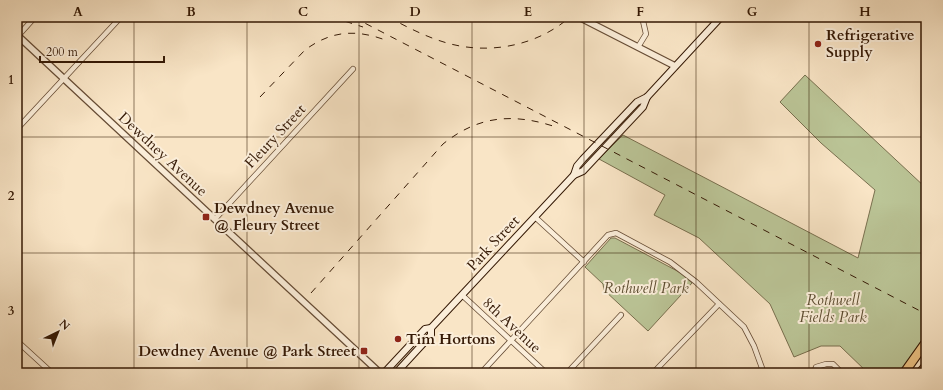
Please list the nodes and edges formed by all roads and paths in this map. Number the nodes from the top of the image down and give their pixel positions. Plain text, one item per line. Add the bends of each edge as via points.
1 (35, 17) edge
2 (121, 17) edge
3 (579, 17) edge
4 (647, 17) edge
5 (721, 17) edge
6 (17, 36) edge
7 (638, 47) junction
8 (675, 66) junction
9 (353, 69) dead end
10 (64, 78) junction
11 (17, 129) edge
12 (535, 217) junction
13 (215, 219) junction
14 (582, 264) junction
15 (462, 295) junction
16 (719, 304) junction
17 (621, 315) dead end
18 (432, 328) junction
19 (17, 341) edge
20 (511, 341) junction
21 (926, 342) edge
22 (926, 366) edge
23 (52, 373) edge
24 (380, 373) edge
25 (384, 373) edge
26 (396, 373) edge
27 (481, 373) edge
28 (546, 373) edge
29 (567, 373) edge
30 (653, 373) edge
31 (763, 373) edge
32 (814, 373) edge
33 (842, 373) edge
34 (904, 373) edge
35 (920, 373) edge

1 - 6 street
2 - 10 street
3 - 7 street
4 - 7 street via 643,21 646,34
5 - 8 main road, Park Street
6 - 10 street, Dewdney Avenue
7 - 8 street
8 - 12 main road, Park Street via 647,97 643,107 583,171 574,176
9 - 13 street, Fleury Street
10 - 11 street
10 - 13 street, Dewdney Avenue
12 - 14 street
12 - 15 main road, Park Street
13 - 24 street, Dewdney Avenue
14 - 16 street via 608,235 616,233 670,262
14 - 20 street
15 - 18 main road, Park Street
15 - 20 street, 8th Avenue
16 - 30 street
16 - 31 street via 744,327
17 - 29 street
18 - 25 main road, Park Street via 425,329
18 - 26 main road, Park Street via 431,334
19 - 23 street
20 - 27 street
20 - 28 street, 8th Avenue
21 - 34 highway
22 - 35 highway
32 - 33 street via 816,367 833,364

